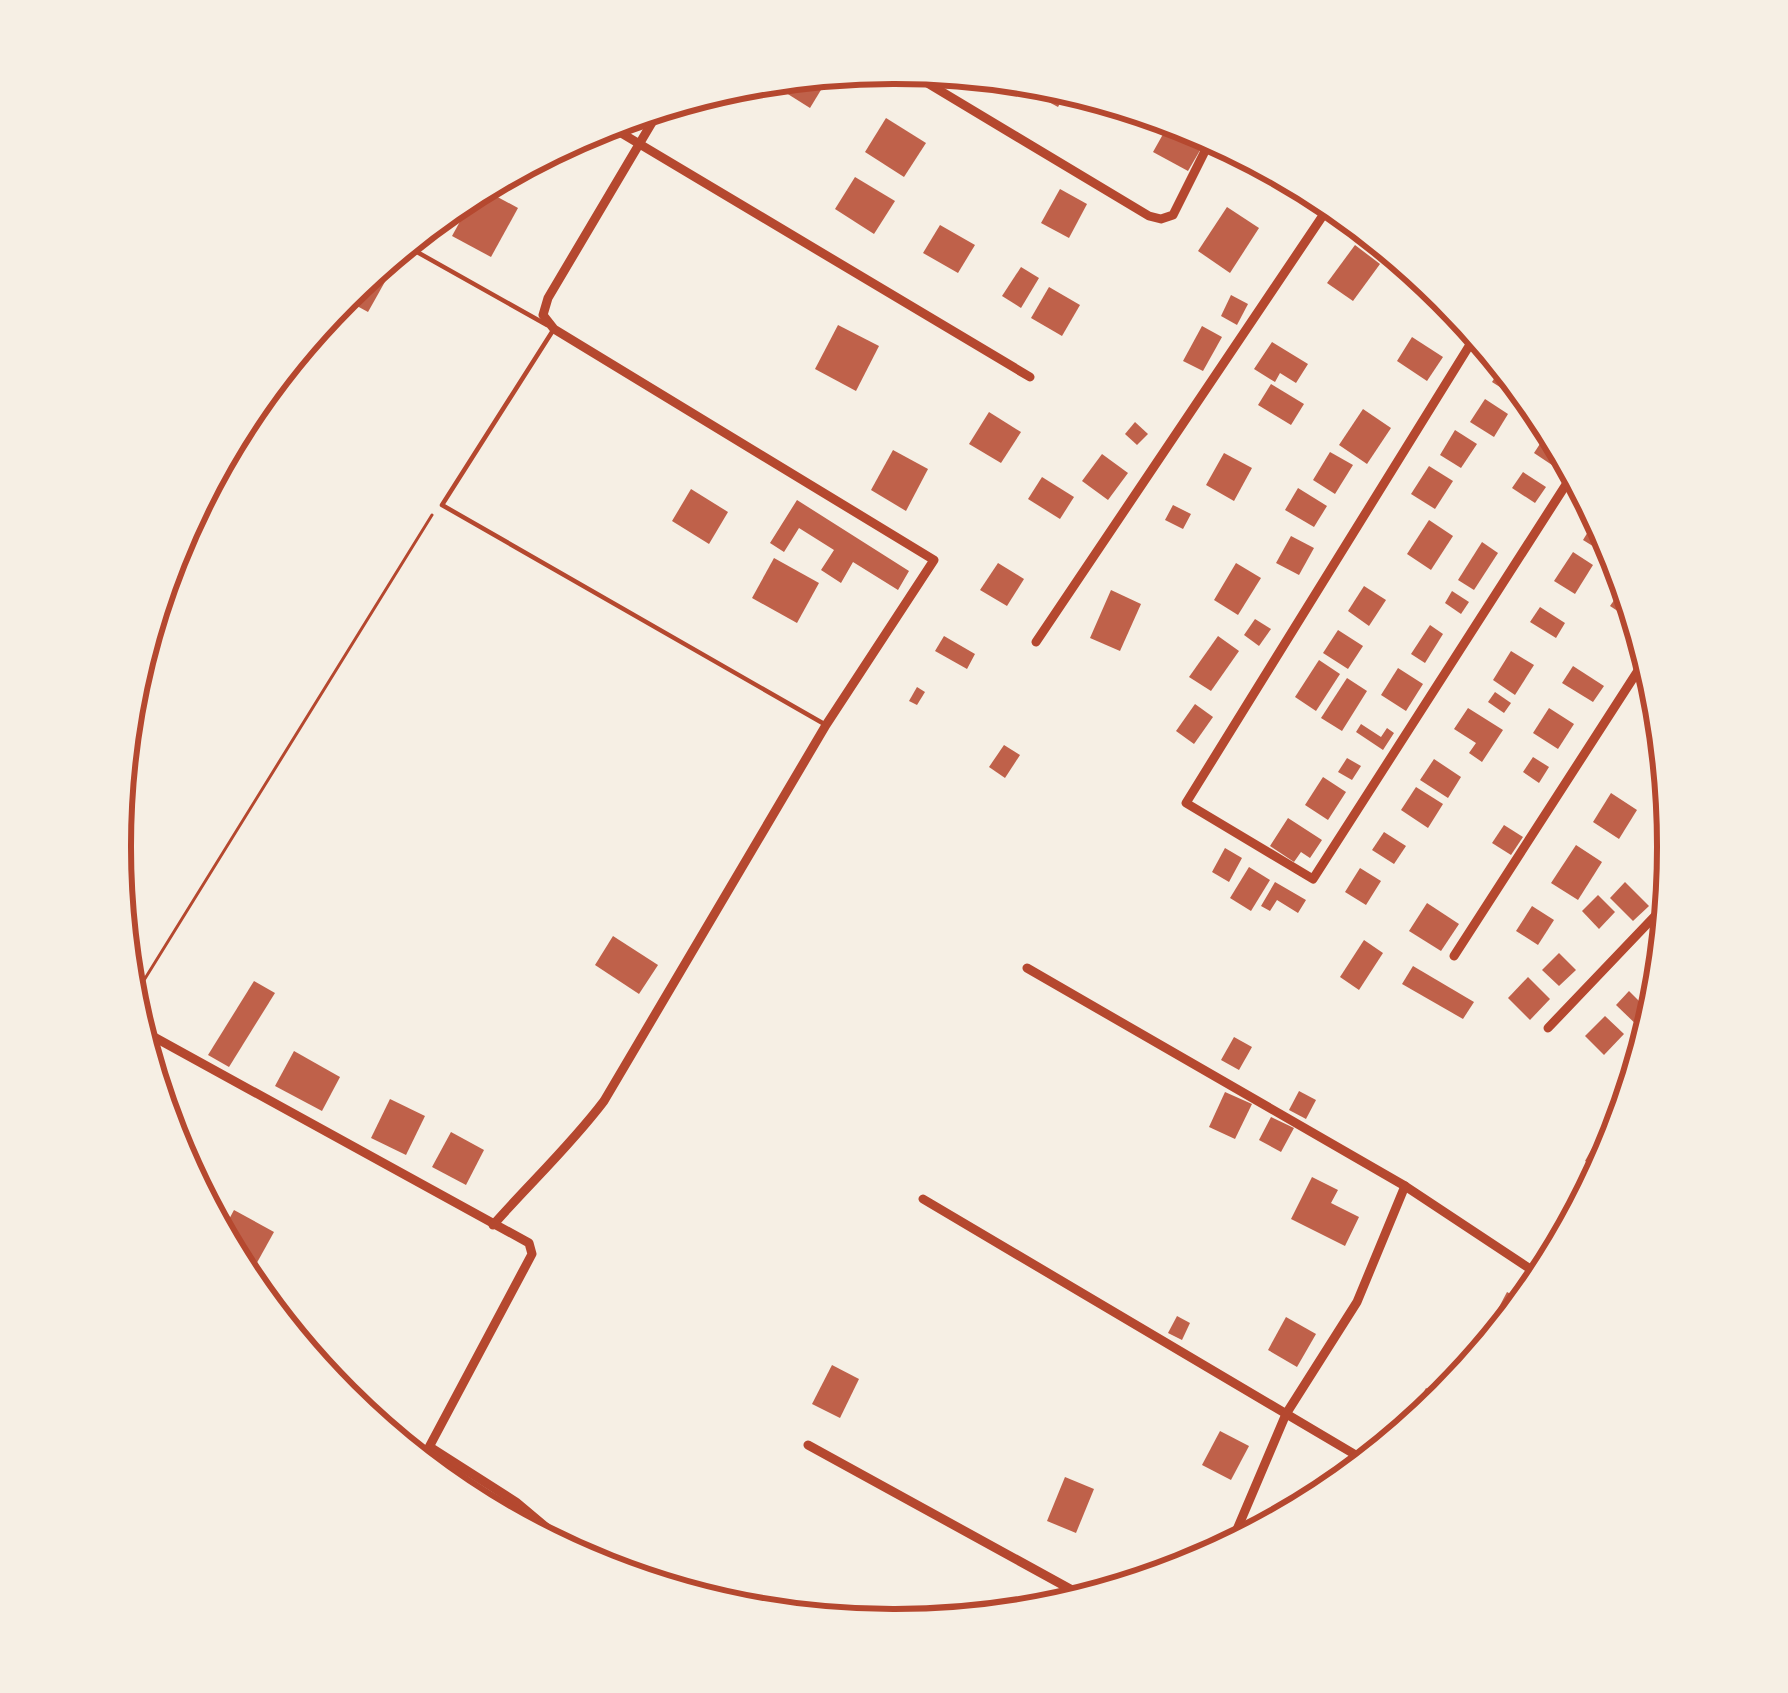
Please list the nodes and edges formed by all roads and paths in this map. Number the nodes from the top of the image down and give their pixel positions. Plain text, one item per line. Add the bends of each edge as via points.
1 (932, 86) edge
2 (652, 123) edge
3 (624, 134) edge
4 (640, 143) junction
5 (1205, 151) edge
6 (1322, 216) edge
7 (417, 252) edge
8 (554, 329) junction
9 (1469, 346) edge
10 (1030, 377) dead end
11 (1565, 486) edge
12 (442, 506) junction
13 (1036, 642) dead end
14 (1636, 673) edge
15 (826, 725) junction
16 (1653, 917) edge
17 (1454, 956) dead end
18 (1027, 968) dead end
19 (144, 981) edge
20 (1548, 1028) dead end
21 (156, 1038) edge
22 (1405, 1186) junction
23 (922, 1198) dead end
24 (493, 1225) junction
25 (1529, 1269) edge
26 (1286, 1414) junction
27 (808, 1444) dead end
28 (430, 1447) junction
29 (428, 1450) edge
30 (1354, 1454) edge
31 (538, 1520) edge
32 (1237, 1527) edge
33 (1069, 1588) edge

1 - 5 street via 1161,219 1173,215
2 - 4 street
3 - 4 street
4 - 8 street via 548,298 543,315
4 - 10 street
6 - 13 street
7 - 8 lane
8 - 12 lane
8 - 15 street via 934,560
9 - 11 street via 1186,803 1312,879
12 - 15 lane
12 - 19 path
14 - 17 street
15 - 24 street via 604,1101
16 - 20 street
18 - 22 street
21 - 24 street
22 - 25 street
22 - 26 street via 1357,1302
23 - 26 street
24 - 28 street via 529,1243 532,1254
26 - 30 street
26 - 32 street
27 - 33 street
28 - 29 street
28 - 31 street

